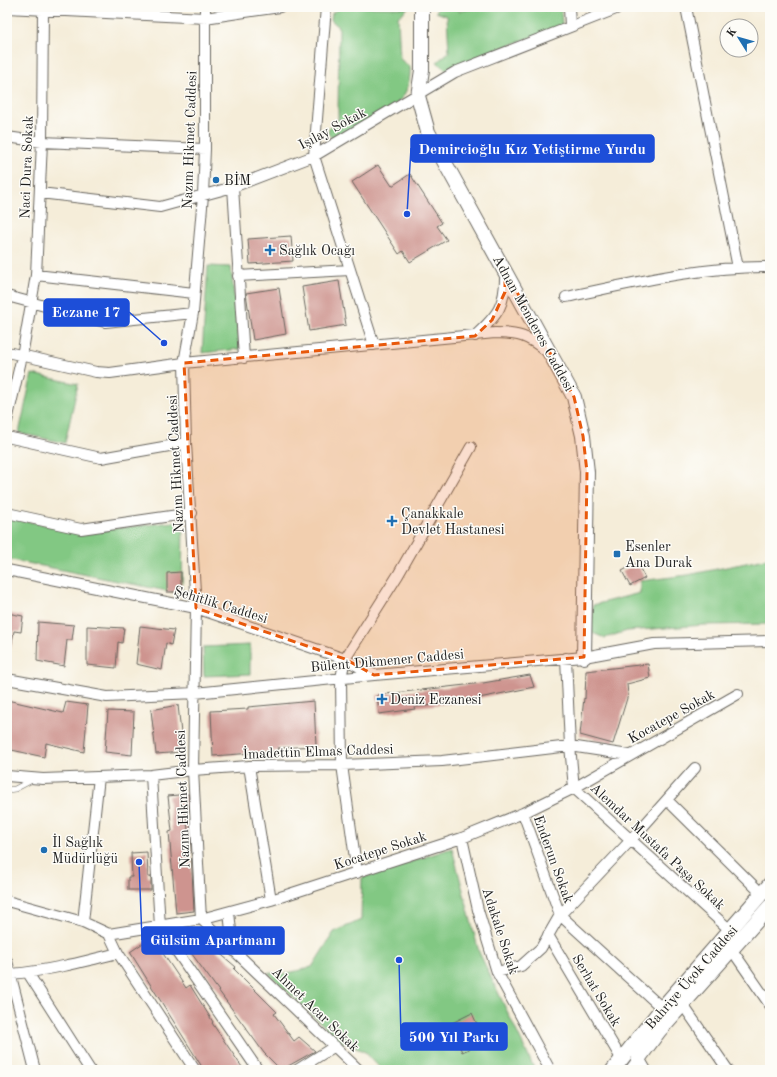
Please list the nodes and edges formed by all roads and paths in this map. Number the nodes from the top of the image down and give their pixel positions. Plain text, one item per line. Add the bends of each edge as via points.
1 (206, 7) edge
2 (280, 7) edge
3 (326, 7) edge
4 (422, 7) edge
5 (569, 7) edge
6 (621, 7) edge
7 (686, 7) edge
8 (7, 8) edge
9 (43, 8) edge
10 (126, 10) edge
11 (206, 18) junction
12 (570, 26) junction
13 (418, 96) junction
14 (7, 137) edge
15 (42, 142) junction
16 (205, 148) junction
17 (314, 156) junction
18 (233, 187) junction
19 (40, 193) junction
20 (202, 195) junction
21 (770, 267) edge
22 (738, 268) junction
23 (350, 270) junction
24 (504, 270) junction
25 (36, 275) junction
26 (238, 276) junction
27 (194, 292) junction
28 (7, 296) edge
29 (566, 297) dead end
30 (32, 303) junction
31 (192, 313) junction
32 (475, 336) junction
33 (374, 345) junction
34 (7, 352) edge
35 (22, 356) junction
36 (553, 357) junction
37 (244, 358) junction
38 (184, 363) junction
39 (7, 422) edge
40 (7, 436) edge
41 (186, 443) junction
42 (471, 447) dead end
43 (7, 513) edge
44 (192, 513) junction
45 (7, 570) edge
46 (196, 608) junction
47 (770, 641) edge
48 (584, 657) junction
49 (566, 658) junction
50 (345, 659) junction
51 (374, 675) junction
52 (7, 678) edge
53 (341, 678) junction
54 (195, 693) junction
55 (738, 694) dead end
56 (570, 746) junction
57 (629, 755) junction
58 (342, 765) junction
59 (249, 766) junction
60 (695, 768) dead end
61 (193, 770) junction
62 (151, 775) junction
63 (7, 776) edge
64 (99, 777) junction
65 (34, 778) junction
66 (574, 788) junction
67 (7, 790) edge
68 (667, 800) junction
69 (522, 813) junction
70 (462, 838) junction
71 (631, 840) junction
72 (357, 873) junction
73 (766, 889) edge
74 (272, 900) junction
75 (7, 901) edge
76 (770, 906) edge
77 (229, 912) junction
78 (560, 915) junction
79 (201, 919) junction
80 (84, 922) junction
81 (160, 927) junction
82 (731, 931) junction
83 (110, 934) junction
84 (548, 935) junction
85 (233, 950) junction
86 (732, 950) junction
87 (118, 953) junction
88 (7, 961) edge
89 (28, 972) junction
90 (497, 972) junction
91 (11, 974) junction
92 (683, 1005) junction
93 (770, 1005) edge
94 (662, 1008) junction
95 (336, 1046) junction
96 (642, 1064) edge
97 (622, 1067) edge
98 (35, 1070) edge
99 (90, 1070) edge
100 (195, 1070) edge
101 (258, 1070) edge
102 (298, 1070) edge
103 (359, 1070) edge
104 (550, 1070) edge
105 (728, 1070) edge

1 - 11 street, Nazım Hikmet Caddesi
2 - 11 street
3 - 17 street
4 - 13 street, Adnan Menderes Caddesi via 422,70
5 - 12 street
6 - 12 street, Işılay Sokak
7 - 22 street
8 - 9 street
9 - 10 street
9 - 15 street, Naci Dura Sokak
10 - 11 street
11 - 16 street, Nazım Hikmet Caddesi
12 - 13 street, Işılay Sokak via 455,72
13 - 17 street, Işılay Sokak
13 - 24 street, Adnan Menderes Caddesi via 428,132
14 - 15 street
15 - 16 street
15 - 19 street, Naci Dura Sokak
16 - 20 street, Nazım Hikmet Caddesi
17 - 18 street, Işılay Sokak
17 - 23 street
18 - 20 street, Işılay Sokak
18 - 26 street
19 - 20 street, Işılay Sokak via 160,207
19 - 25 street, Naci Dura Sokak
20 - 27 street, Nazım Hikmet Caddesi
21 - 22 street
22 - 29 street via 677,274
23 - 26 street
23 - 33 street
24 - 32 street via 505,292 500,307 492,320
24 - 36 street, Adnan Menderes Caddesi
25 - 27 street
25 - 30 street, Naci Dura Sokak
26 - 37 street
27 - 31 street, Nazım Hikmet Caddesi
28 - 30 street
30 - 31 street via 106,322
30 - 35 street, Naci Dura Sokak
31 - 38 street, Nazım Hikmet Caddesi
32 - 33 street
32 - 36 street via 516,333 533,340
33 - 37 street
34 - 35 street
35 - 38 street via 110,373
35 - 39 street, Naci Dura Sokak
36 - 48 street, Adnan Menderes Caddesi via 574,397 584,436 587,472
37 - 38 street
38 - 41 street, Nazım Hikmet Caddesi
40 - 41 street via 101,458
41 - 44 street, Nazım Hikmet Caddesi
42 - 50 street via 398,575
43 - 44 street via 81,529
44 - 46 street, Nazım Hikmet Caddesi
45 - 46 street, Şehitlik Caddesi
46 - 50 street, Şehitlik Caddesi
46 - 54 street, Nazım Hikmet Caddesi
47 - 48 street, Bülent Dikmener Caddesi via 654,644
48 - 49 street, Bülent Dikmener Caddesi
49 - 51 street, Bülent Dikmener Caddesi
49 - 56 street, Alemdar Mustafa Paşa Sokak
50 - 51 street, Şehitlik Caddesi
50 - 53 street
51 - 53 street, Bülent Dikmener Caddesi
52 - 54 street, Bülent Dikmener Caddesi via 107,697
53 - 54 street, Bülent Dikmener Caddesi
53 - 58 street
54 - 61 street, Nazım Hikmet Caddesi
55 - 57 street, Kocatepe Sokak
56 - 57 street, İmadettin Elmas Caddesi
56 - 58 street, İmadettin Elmas Caddesi via 442,761
56 - 66 street, Alemdar Mustafa Paşa Sokak
57 - 66 street, Kocatepe Sokak
58 - 59 street, İmadettin Elmas Caddesi
58 - 72 street
59 - 61 street, İmadettin Elmas Caddesi
59 - 74 street
60 - 68 street
61 - 62 street, İmadettin Elmas Caddesi
61 - 79 street, Nazım Hikmet Caddesi
62 - 64 street, İmadettin Elmas Caddesi
62 - 81 street
63 - 65 street, İmadettin Elmas Caddesi
64 - 65 street, İmadettin Elmas Caddesi
64 - 80 street
65 - 67 lane via 15,789
66 - 69 street, Kocatepe Sokak
66 - 71 street, Alemdar Mustafa Paşa Sokak
68 - 71 street
68 - 73 street
69 - 70 street, Kocatepe Sokak
69 - 78 street, Enderun Sokak
70 - 72 street, Kocatepe Sokak
70 - 90 street, Adakale Sokak via 478,910
71 - 78 street
71 - 82 street, Alemdar Mustafa Paşa Sokak
72 - 74 street, Kocatepe Sokak
73 - 82 street, Bahriye Üçok Caddesi
74 - 77 street, Kocatepe Sokak
75 - 80 street
76 - 86 street, Bahriye Üçok Caddesi
77 - 79 street, Kocatepe Sokak
77 - 85 street
78 - 84 street
78 - 94 street
79 - 81 street, Kocatepe Sokak
79 - 85 street, Ahmet Acar Sokak
80 - 83 street
81 - 83 street, Kocatepe Sokak
81 - 101 street
82 - 94 street, Bahriye Üçok Caddesi
83 - 87 street
84 - 90 street via 541,948 521,966
84 - 97 street, Serhat Sokak
85 - 95 street, Ahmet Acar Sokak
86 - 92 street, Bahriye Üçok Caddesi
86 - 93 street
87 - 89 street
87 - 100 street
88 - 91 street
89 - 91 street
89 - 99 street
90 - 104 street, Adakale Sokak
91 - 98 street
92 - 96 street, Bahriye Üçok Caddesi
92 - 105 street
94 - 97 street, Bahriye Üçok Caddesi
95 - 102 street
95 - 103 street, Ahmet Acar Sokak
96 - 97 street

